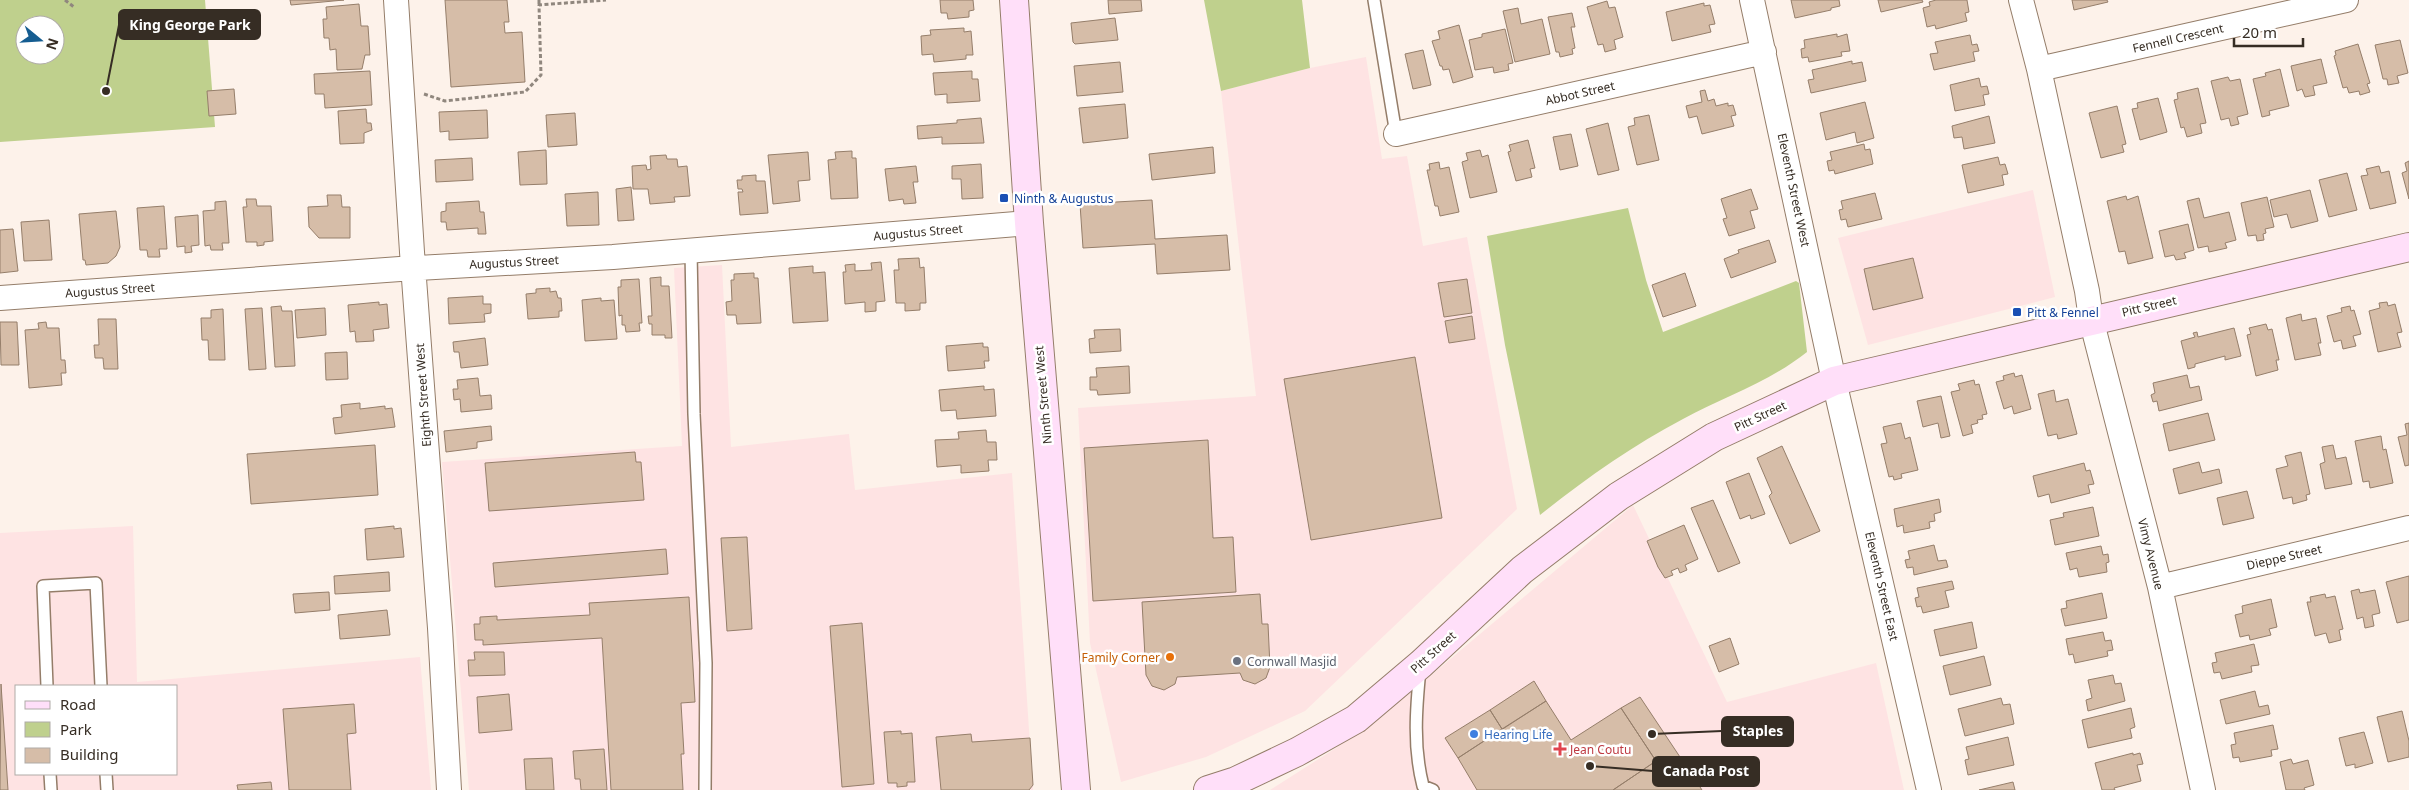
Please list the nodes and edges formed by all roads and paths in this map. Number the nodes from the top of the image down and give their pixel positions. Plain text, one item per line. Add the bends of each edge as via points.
1 (65, 0) edge
2 (396, 0) edge
3 (539, 0) edge
4 (606, 0) edge
5 (1014, 0) edge
6 (1374, 0) edge
7 (1752, 0) edge
8 (2021, 0) edge
9 (2346, 0) edge
10 (539, 5) junction
11 (74, 7) dead end
12 (1764, 52) junction
13 (2039, 69) junction
14 (402, 93) junction
15 (1396, 134) joint
16 (1029, 223) junction
17 (2409, 247) edge
18 (691, 251) junction
19 (413, 268) junction
20 (0, 298) edge
21 (2091, 319) junction
22 (1834, 381) junction
23 (2409, 528) edge
24 (2160, 587) junction
25 (1421, 664) junction
26 (46, 685) edge
27 (101, 685) edge
28 (50, 775) edge
29 (106, 775) edge
30 (1240, 786) edge
31 (1428, 788) edge
32 (51, 790) edge
33 (107, 790) edge
34 (449, 790) edge
35 (705, 790) edge
36 (1076, 790) edge
37 (1208, 790) edge
38 (1930, 790) edge
39 (2203, 790) edge

1 - 11 path
2 - 14 street, Eighth Street West
3 - 10 path
4 - 10 path
5 - 16 street, Ninth Street West
6 - 15 lane
7 - 12 street, Eleventh Street West
8 - 13 street
9 - 13 street, Fennell Crescent
10 - 14 path via 541,75 525,92 445,101 414,91
12 - 15 street, Abbot Street
12 - 22 street, Eleventh Street West
13 - 21 street via 2088,291
14 - 19 street, Eighth Street West
16 - 18 street, Augustus Street
16 - 36 street, Ninth Street West
17 - 21 street, Pitt Street
18 - 19 street, Augustus Street
18 - 35 lane via 694,414 706,663
19 - 20 street, Augustus Street
19 - 34 street, Eighth Street West via 440,618
21 - 22 street, Pitt Street
21 - 24 street, Vimy Avenue
22 - 25 street, Pitt Street via 1714,437 1619,496 1522,570
22 - 38 street, Eleventh Street East
23 - 24 street, Dieppe Street
24 - 39 street, Vimy Avenue
25 - 30 street, Pitt Street via 1356,719
25 - 31 lane via 1416,716 1418,764
26 - 27 lane via 42,586 96,584
28 - 32 lane
29 - 33 lane
30 - 37 street, Pitt Street

